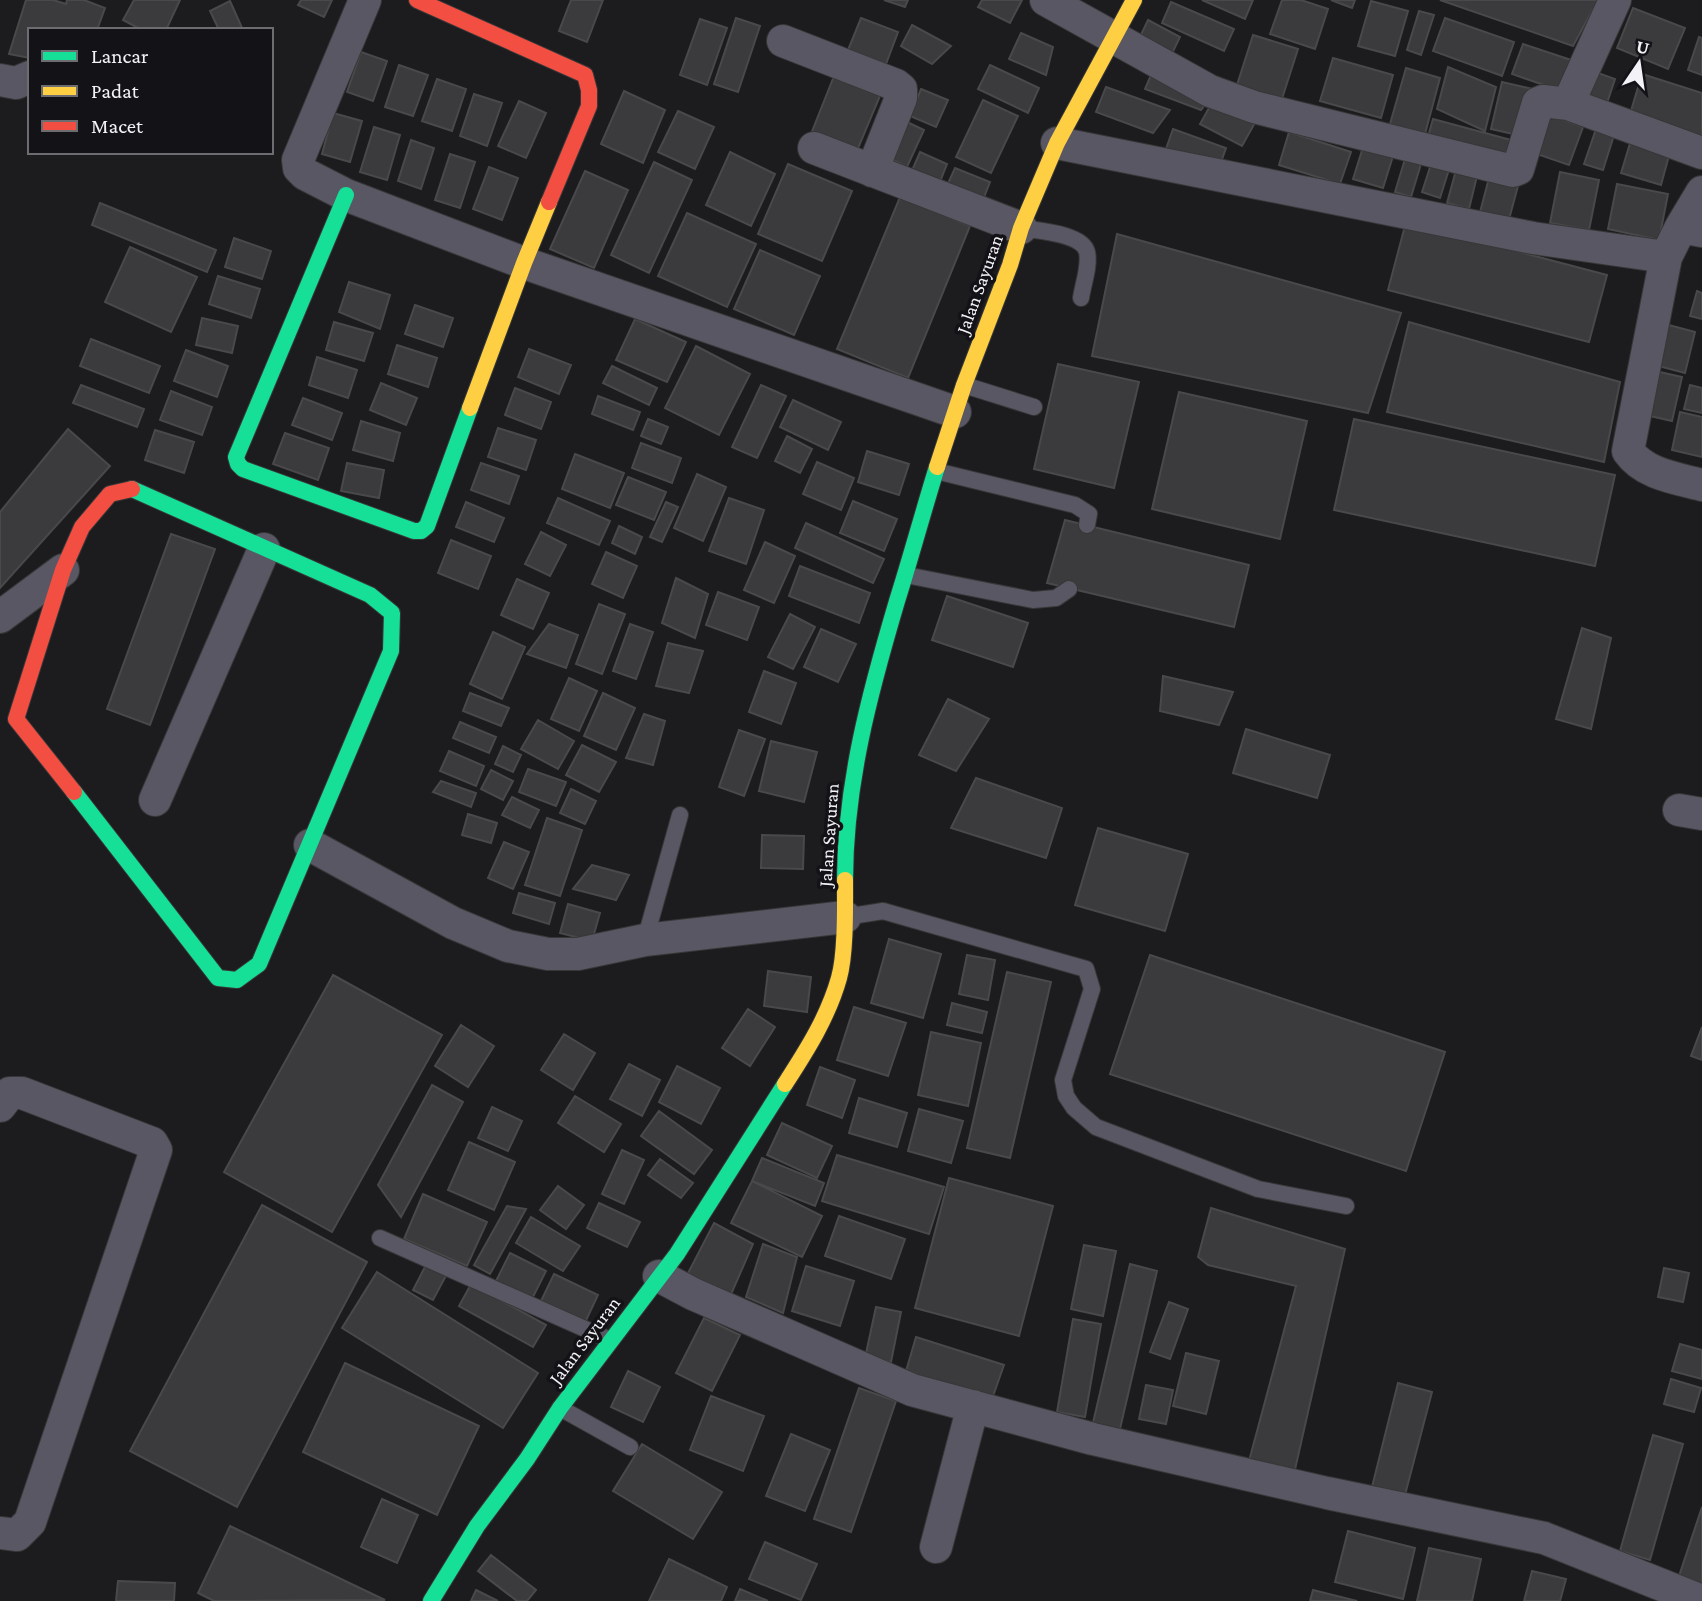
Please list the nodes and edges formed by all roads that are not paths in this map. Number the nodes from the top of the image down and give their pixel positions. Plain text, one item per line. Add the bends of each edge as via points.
1 (365, 0) edge
2 (417, 0) edge
3 (1046, 0) edge
4 (1134, 0) edge
5 (1615, 0) edge
6 (1115, 37) junction
7 (783, 41) dead end
8 (28, 78) edge
9 (0, 80) edge
10 (1568, 104) junction
11 (1057, 143) junction
12 (814, 148) dead end
13 (1702, 153) edge
14 (873, 171) junction
15 (1702, 192) edge
16 (346, 195) junction
17 (1021, 228) junction
18 (1692, 229) edge
19 (1666, 257) junction
20 (524, 263) junction
21 (1081, 298) dead end
22 (959, 399) junction
23 (1034, 407) dead end
24 (936, 471) junction
25 (1702, 485) edge
26 (1087, 525) dead end
27 (264, 549) junction
28 (63, 570) junction
29 (905, 575) junction
30 (1069, 589) dead end
31 (0, 617) edge
32 (8, 708) edge
33 (155, 800) dead end
34 (680, 815) dead end
35 (310, 845) junction
36 (845, 917) junction
37 (645, 940) junction
38 (3, 1096) edge
39 (1346, 1206) dead end
40 (380, 1238) dead end
41 (659, 1276) junction
42 (610, 1340) junction
43 (973, 1406) junction
44 (560, 1408) junction
45 (630, 1447) dead end
46 (0, 1533) edge
47 (936, 1547) dead end
48 (431, 1601) edge
49 (1702, 1601) edge

1 - 16 street via 298,160 299,168
2 - 20 street via 585,75 589,106
3 - 6 street
4 - 6 street, Jalan Sayuran
5 - 10 street
6 - 10 street via 1210,91 1254,107 1513,171 1518,169 1538,103
6 - 11 street, Jalan Sayuran
7 - 14 street via 901,89
8 - 9 street via 16,83
10 - 13 street
11 - 17 street, Jalan Sayuran
11 - 19 street via 1533,239
12 - 14 street
14 - 17 street
15 - 18 street
16 - 20 street
16 - 20 street via 236,457 243,469 421,531 427,526
17 - 21 lane via 1081,242 1087,260
17 - 22 street, Jalan Sayuran
18 - 19 street
19 - 25 street via 1628,451 1636,462 1655,472
20 - 22 street
22 - 23 lane
22 - 24 street, Jalan Sayuran
24 - 26 lane via 1075,505 1089,513
24 - 29 street, Jalan Sayuran
27 - 28 street via 132,489 110,494 82,527
27 - 33 street
27 - 35 street via 370,595 392,613 391,651
28 - 31 street
28 - 32 street
29 - 30 lane via 1033,600 1056,598
29 - 36 street, Jalan Sayuran via 876,673 854,772
32 - 35 street via 218,978 237,980 259,964
34 - 37 lane
35 - 37 street via 453,923 508,946 578,954
36 - 37 street
36 - 39 lane via 883,911 1086,970 1092,989 1063,1080 1074,1108 1096,1127 1258,1189
36 - 41 street, Jalan Sayuran via 840,976 817,1034
38 - 46 street via 22,1093 152,1143 156,1150 30,1522 17,1535
40 - 42 lane
41 - 42 street, Jalan Sayuran
41 - 43 street via 912,1390
42 - 44 street, Jalan Sayuran
43 - 47 street
43 - 49 street via 1093,1439 1544,1538
44 - 45 lane
44 - 48 street, Jalan Sayuran

